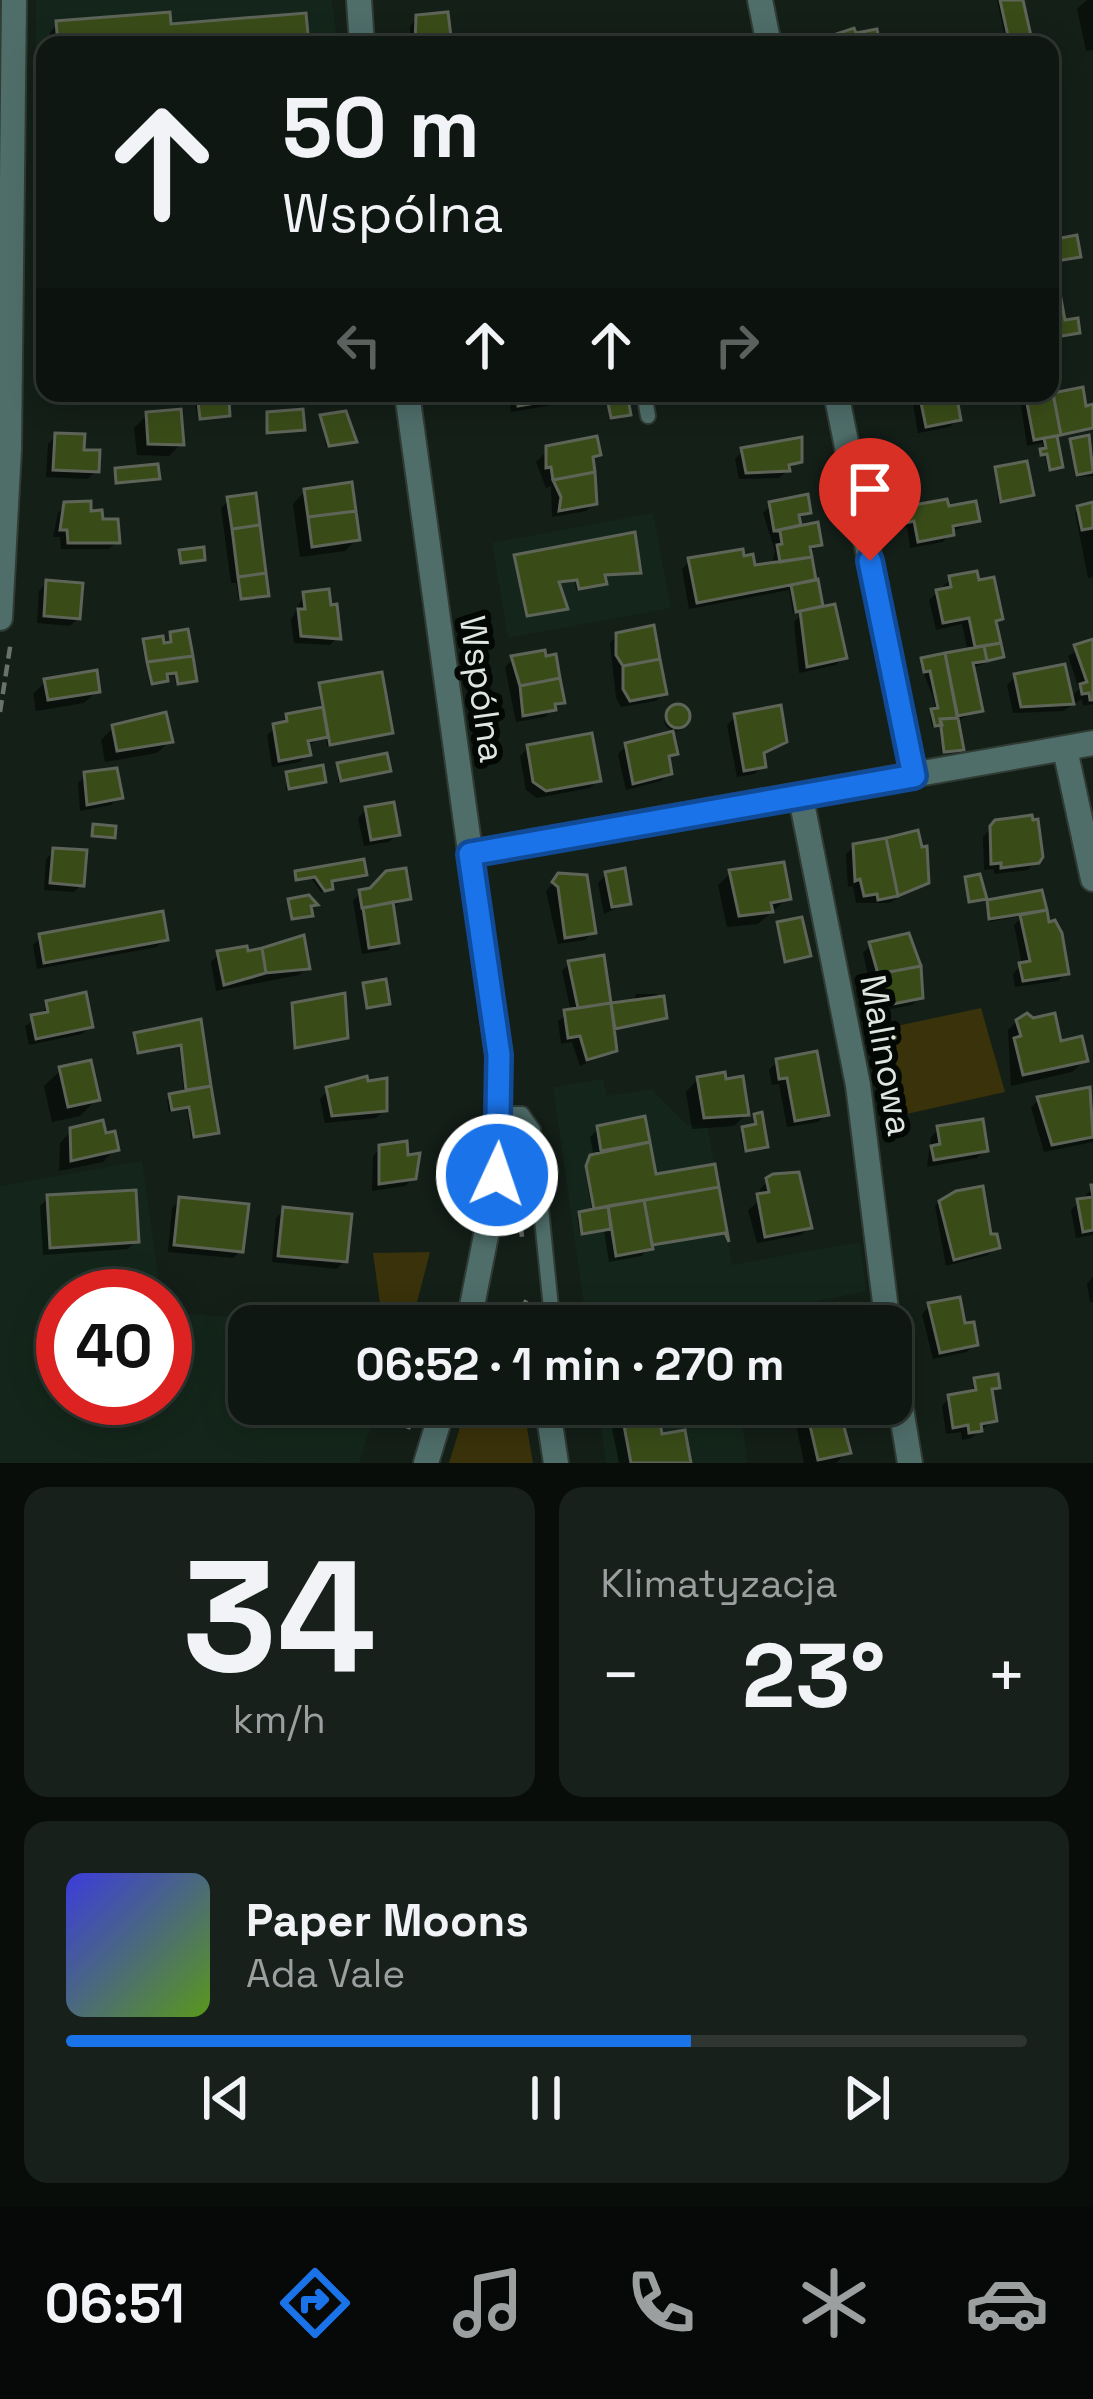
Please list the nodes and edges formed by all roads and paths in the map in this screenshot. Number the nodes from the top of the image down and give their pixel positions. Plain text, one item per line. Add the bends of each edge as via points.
1 (14, 0) edge
2 (359, 0) edge
3 (760, 0) edge
4 (361, 36) edge
5 (767, 36) edge
6 (408, 402) edge
7 (646, 402) edge
8 (838, 402) edge
9 (648, 416) dead end
10 (0, 618) edge
11 (1093, 743) edge
12 (1064, 748) junction
13 (914, 776) junction
14 (801, 798) junction
15 (470, 854) junction
16 (1093, 879) edge
17 (500, 1114) junction
18 (472, 1305) edge
19 (551, 1305) edge
20 (885, 1305) edge
21 (409, 1425) edge
22 (438, 1425) edge
23 (550, 1425) edge
24 (904, 1425) edge
25 (408, 1429) dead end
26 (426, 1463) edge
27 (556, 1463) edge
28 (910, 1463) edge

1 - 10 street
2 - 4 street
3 - 5 street
6 - 15 street, Wspólna
7 - 9 lane
8 - 13 street
11 - 12 street
12 - 13 street
12 - 16 street
13 - 14 street
14 - 15 street
14 - 20 street, Malinowa via 858,1085
15 - 17 street, Wspólna
17 - 18 street, Wspólna via 495,1195
17 - 19 lane via 522,1114 533,1130
21 - 25 path
22 - 26 street
23 - 27 street
24 - 28 street

